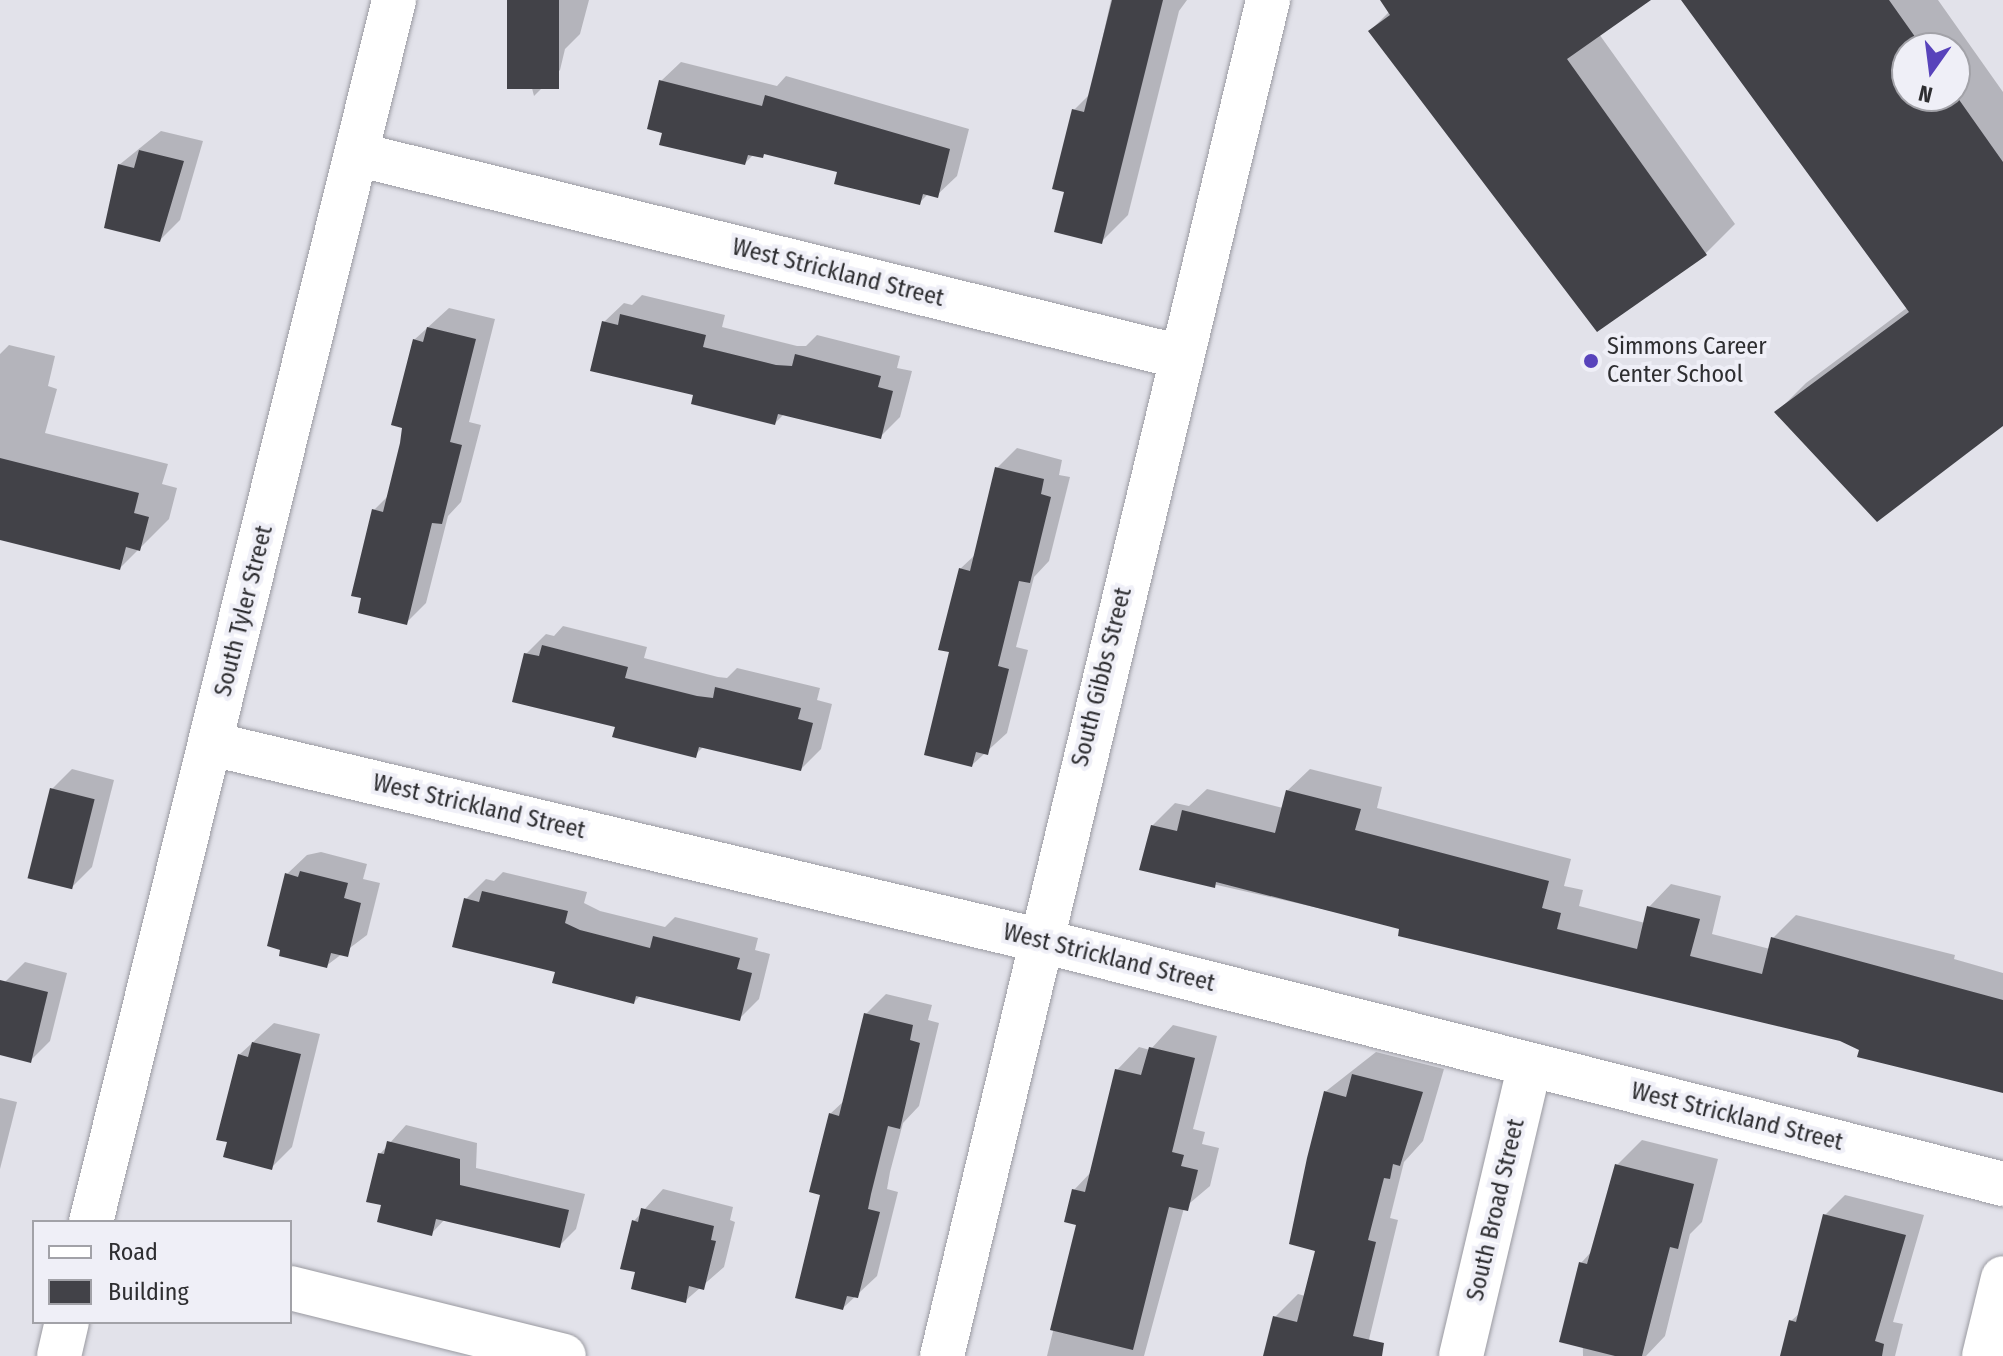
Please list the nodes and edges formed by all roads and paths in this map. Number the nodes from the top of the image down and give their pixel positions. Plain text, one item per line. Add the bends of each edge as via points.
1 (394, 0) edge
2 (1268, 0) edge
3 (356, 154) junction
4 (1181, 357) junction
5 (212, 744) junction
6 (1038, 940) junction
7 (1530, 1065) junction
8 (2003, 1184) edge
9 (92, 1220) edge
10 (2003, 1278) edge
11 (292, 1288) edge
12 (67, 1324) edge
13 (59, 1356) edge
14 (564, 1356) edge
15 (942, 1356) edge
16 (1461, 1356) edge
17 (1984, 1356) edge

1 - 3 street, South Tyler Street
2 - 4 street, South Gibbs Street
3 - 4 street, West Strickland Street
3 - 5 street, South Tyler Street
4 - 6 street, South Gibbs Street
5 - 6 street, West Strickland Street
5 - 9 street, South Tyler Street
6 - 7 street, West Strickland Street
6 - 15 street, South Gibbs Street
7 - 8 street, West Strickland Street
7 - 16 street, South Broad Street
10 - 17 street
11 - 14 street
12 - 13 street

